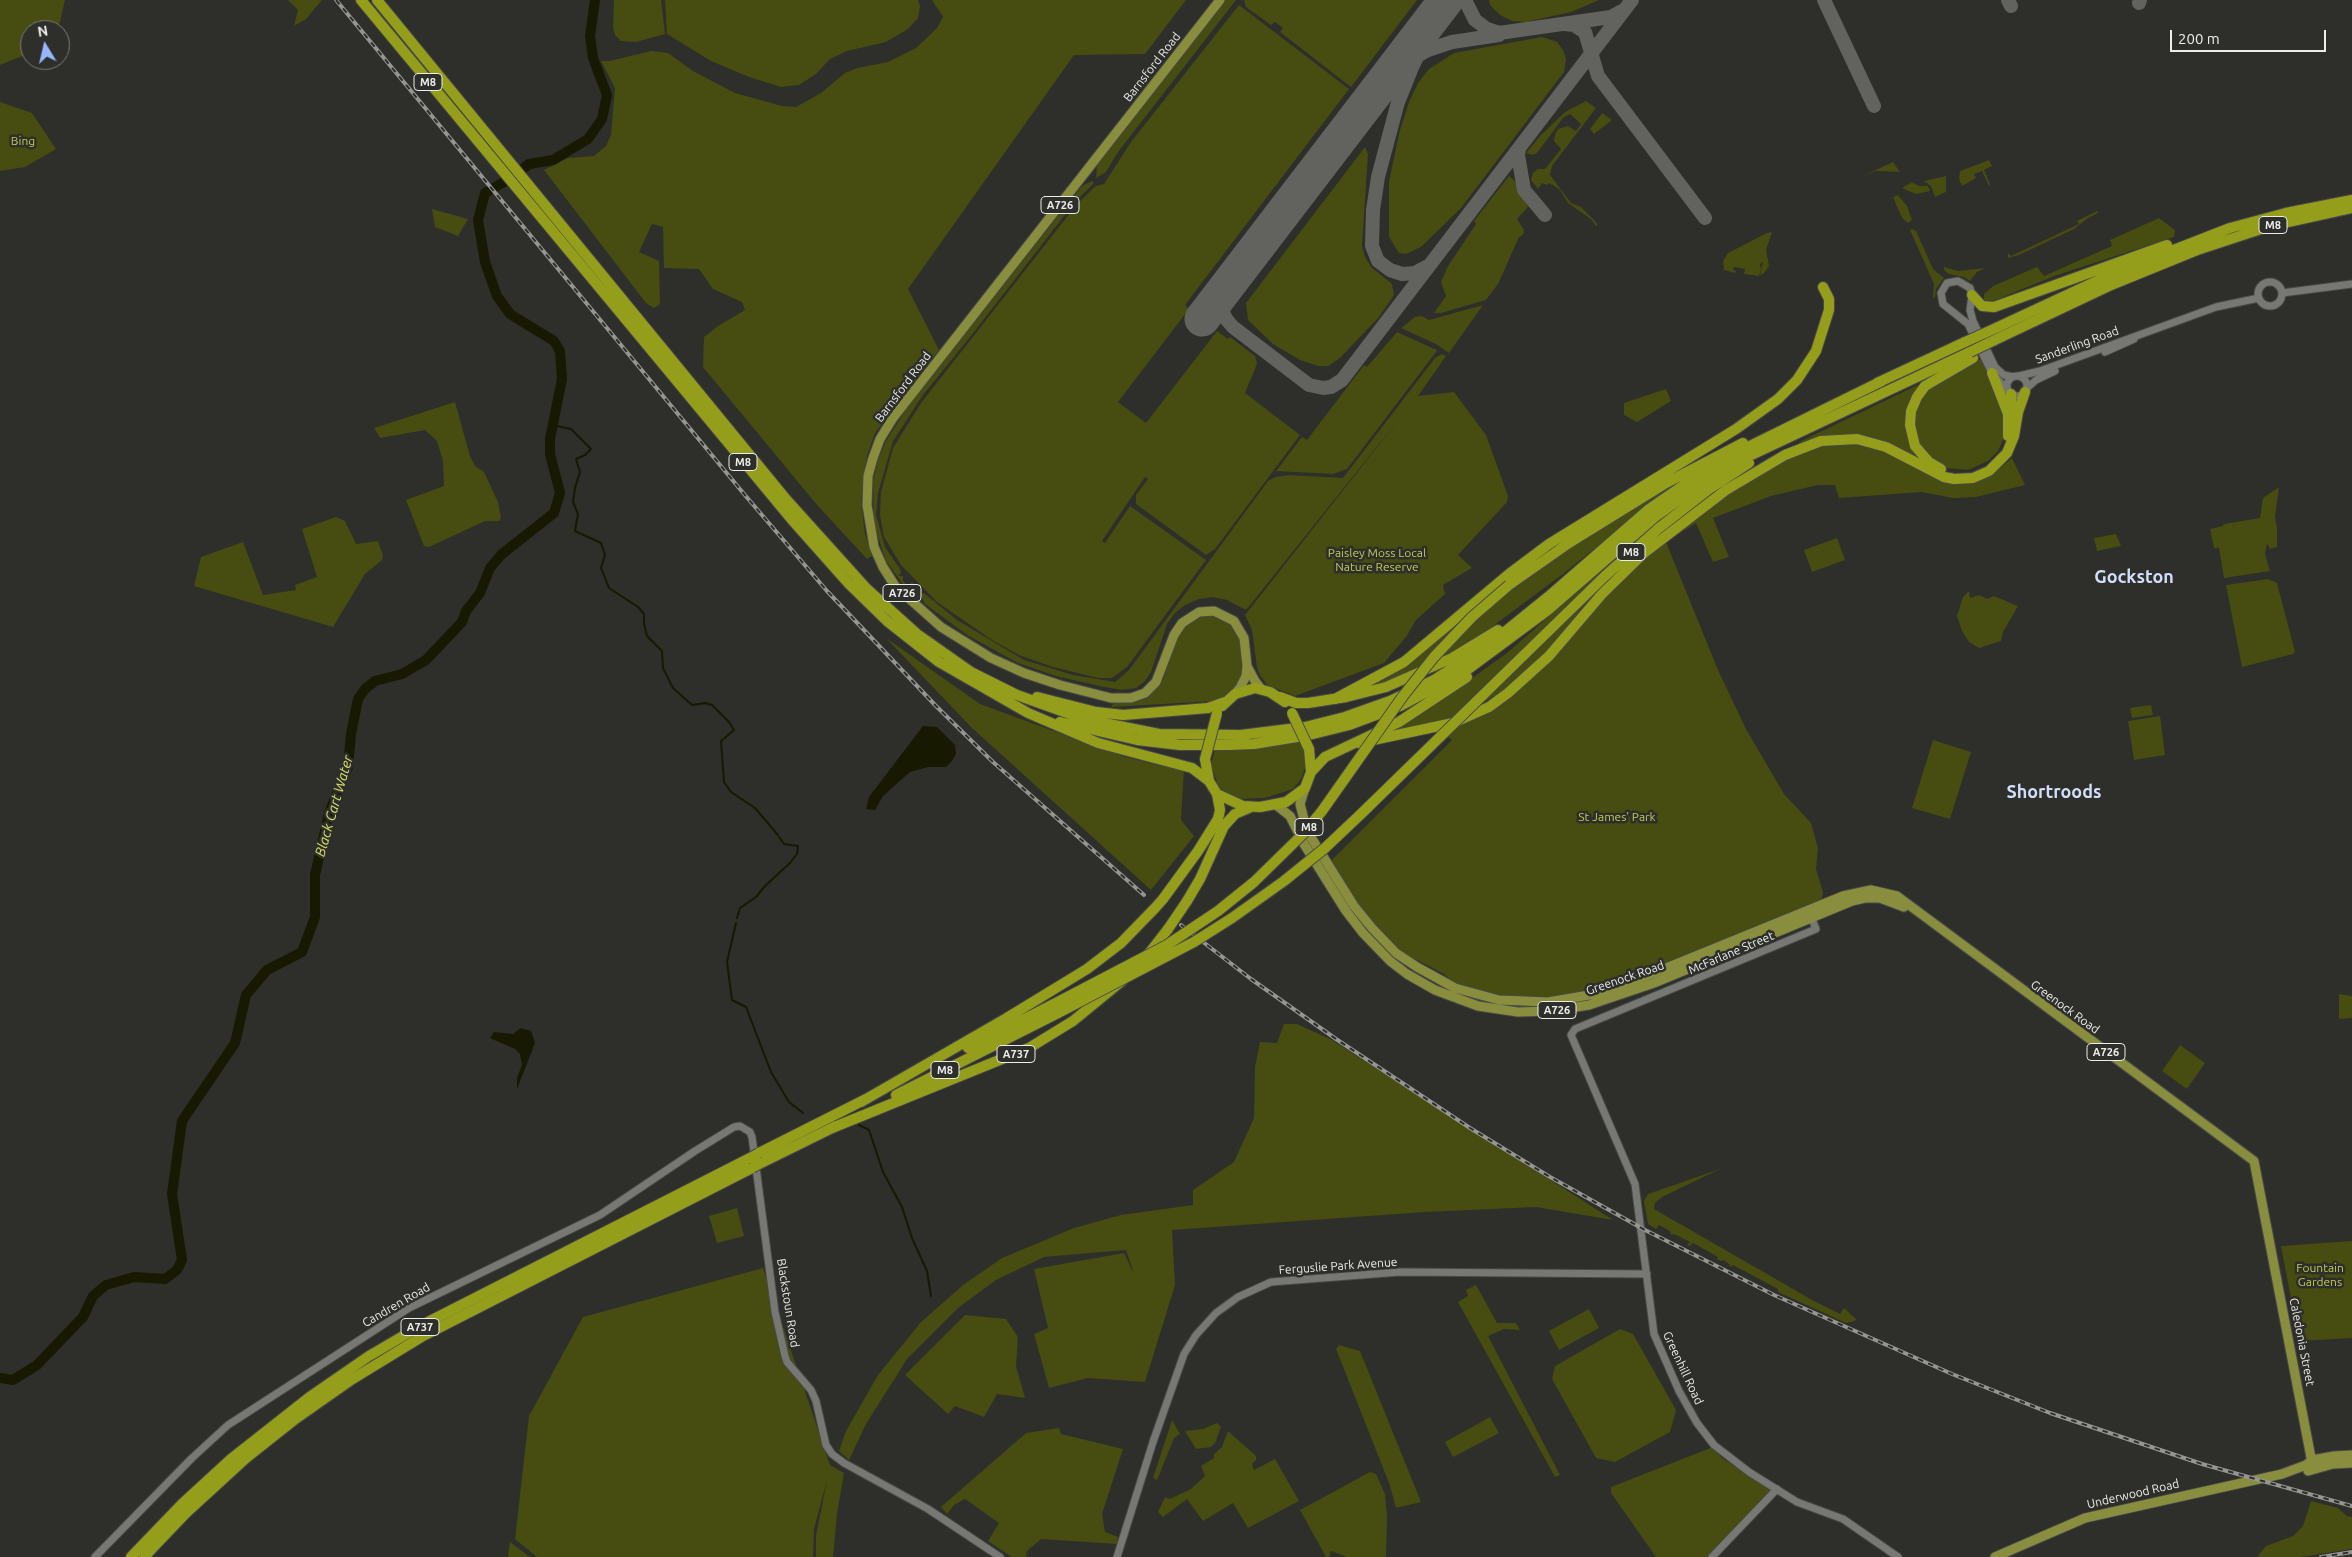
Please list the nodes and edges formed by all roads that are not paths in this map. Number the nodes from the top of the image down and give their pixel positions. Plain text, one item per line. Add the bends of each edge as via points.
1 (361, 0) edge
2 (377, 0) edge
3 (1220, 0) edge
4 (2352, 200) edge
5 (2352, 208) edge
6 (2166, 253) junction
7 (2352, 284) edge
8 (1823, 287) dead end
9 (2282, 293) junction
10 (1972, 295) junction
11 (2259, 298) junction
12 (2143, 334) junction
13 (2000, 335) junction
14 (1970, 351) junction
15 (1992, 373) junction
16 (2016, 376) junction
17 (1882, 381) junction
18 (2026, 390) junction
19 (2009, 393) junction
20 (1826, 420) junction
21 (2010, 431) junction
22 (1601, 550) junction
23 (1548, 610) junction
24 (1247, 666) junction
25 (989, 681) junction
26 (1261, 689) junction
27 (1234, 694) junction
28 (997, 696) junction
29 (1280, 697) junction
30 (1335, 699) junction
31 (1225, 702) junction
32 (1359, 743) junction
33 (1311, 772) junction
34 (1209, 781) junction
35 (1305, 788) junction
36 (1217, 794) junction
37 (1276, 805) junction
38 (1250, 808) junction
39 (1810, 914) junction
40 (1055, 1009) junction
41 (1572, 1032) joint
42 (860, 1102) junction
43 (745, 1128) joint
44 (832, 1128) junction
45 (756, 1161) junction
46 (2254, 1161) joint
47 (1647, 1274) junction
48 (2352, 1455) edge
49 (2352, 1463) edge
50 (2312, 1464) junction
51 (1777, 1488) junction
52 (94, 1557) edge
53 (131, 1557) edge
54 (144, 1557) edge
55 (1000, 1557) edge
56 (1117, 1557) edge
57 (1712, 1557) edge
58 (1898, 1557) edge
59 (1995, 1557) edge

1 - 28 highway, M8 via 793,521 849,584 920,648
2 - 25 highway, M8 via 834,554 881,603 917,634
3 - 24 main road, Barnsford Road / A726 via 893,418 873,458 867,486 867,512 877,555 902,593 967,644 1024,673 1111,698 1137,697 1149,690 1159,678 1174,635 1182,623 1194,614 1210,610 1228,616 1240,628
4 - 6 highway, M8 via 2230,228
5 - 6 highway, M8
6 - 10 highway via 1994,307 1982,306
6 - 13 highway, M8 via 2071,303
6 - 13 highway, M8 via 2112,274
7 - 9 street
8 - 30 highway via 1829,306 1816,351 1797,380 1778,399 1736,429 1542,549 1404,662
9 - 11 street via 2274,306 2264,305
9 - 11 street via 2277,285 2268,283 2260,289
10 - 15 street via 1965,283 1955,280 1944,286 1940,295 1944,306 1968,324
10 - 16 street via 1971,315 1995,367 2004,375
11 - 12 street, Sanderling Road via 2216,308
12 - 16 street, Sanderling Road via 2040,371
12 - 18 street, Sanderling Road via 2126,344 2049,373
13 - 14 highway, M8, bridge
13 - 14 highway
14 - 17 highway, M8
14 - 20 highway, M8
14 - 21 highway via 1930,382 1917,397 1910,425 1916,446 1924,458 1940,469 1955,473 1971,472 1994,460
15 - 19 street
15 - 21 highway via 2007,408
16 - 18 street via 2026,382
16 - 19 street via 2008,381
17 - 22 highway, M8 via 1738,452 1694,478 1649,509
17 - 40 highway, M8, bridge via 1699,465 1569,542 1509,585 1462,627 1424,668 1322,811 1254,882 1167,945
18 - 19 street via 2020,396
18 - 32 highway via 2007,453 1989,471 1973,478 1954,479 1937,475 1886,447 1857,439 1821,441 1776,460 1706,504 1644,553 1602,594 1548,656 1490,707 1453,723
19 - 21 highway via 2012,410
20 - 23 highway, M8 via 1733,465 1680,498 1620,545
20 - 40 highway, M8, bridge via 1750,462 1691,502 1605,576 1362,813 1284,881 1194,942
22 - 25 highway, M8 via 1516,624 1449,671 1390,701 1306,727 1218,736 1139,731 1067,714
22 - 30 highway, M8 via 1513,620 1465,651 1386,687
23 - 28 highway, M8 via 1467,670 1414,700 1349,725 1254,744 1144,741 1064,723
23 - 32 highway, M8 via 1442,695
24 - 26 main road, Barnsford Road / A726
24 - 27 main road, Barnsford Road / A726 via 1244,681
25 - 31 highway, M8 via 1042,699 1109,714 1208,708
26 - 27 highway, A726
26 - 29 highway
27 - 31 highway, A726
28 - 34 highway, M8 via 1028,714 1079,736 1137,755 1188,766
29 - 30 highway via 1296,702
29 - 33 highway, A726, bridge via 1292,713 1309,749
31 - 34 highway, A726, bridge via 1217,713 1206,760
32 - 33 highway via 1325,757
33 - 35 highway, A726
34 - 36 highway, A726
35 - 37 highway via 1291,800
35 - 39 main road, Greenock Road / A726 via 1300,804 1307,831 1354,906 1372,928 1396,953 1416,967 1456,988 1481,996 1518,1002 1548,1002 1595,994
36 - 38 highway
36 - 42 highway, A737, bridge via 1218,819 1198,851 1156,908 1122,943 1005,1019
37 - 38 highway
37 - 39 main road, Greenock Road / A726 via 1290,816 1346,911 1390,961 1434,990 1478,1006 1530,1012 1569,1009 1606,1000
38 - 44 highway, A737, bridge via 1235,814 1224,826 1188,901 1143,961 1073,1021 1010,1057
39 - 41 street, McFarlane Street via 1816,929
39 - 46 main road, Greenock Road / A726 via 1859,900 1880,898 1903,906
40 - 42 highway, M8
40 - 44 highway, M8
41 - 47 street, Greenhill Road via 1572,1039 1634,1184
42 - 45 highway, A737
43 - 52 street, Candren Road via 734,1127 600,1215 409,1308 236,1420 192,1458
43 - 55 street, Blackstoun Road via 752,1137 775,1312 785,1356 811,1390 826,1446 844,1463 928,1509
44 - 45 highway, A737
45 - 53 highway, A737 via 437,1318 368,1356 231,1459
45 - 54 highway, A737 via 423,1336 350,1380 246,1458
46 - 50 main road, Caledonia Street / A726
47 - 51 street, Greenhill Road via 1656,1339 1697,1423 1725,1454
47 - 56 street, Ferguslie Park Avenue via 1400,1272 1271,1282 1238,1297 1216,1313 1196,1334 1184,1354
48 - 50 main road
49 - 50 main road
50 - 59 main road, Underwood Road via 2282,1474 2085,1518
51 - 57 street
51 - 58 street, Greenhill Road via 1797,1502 1843,1519

